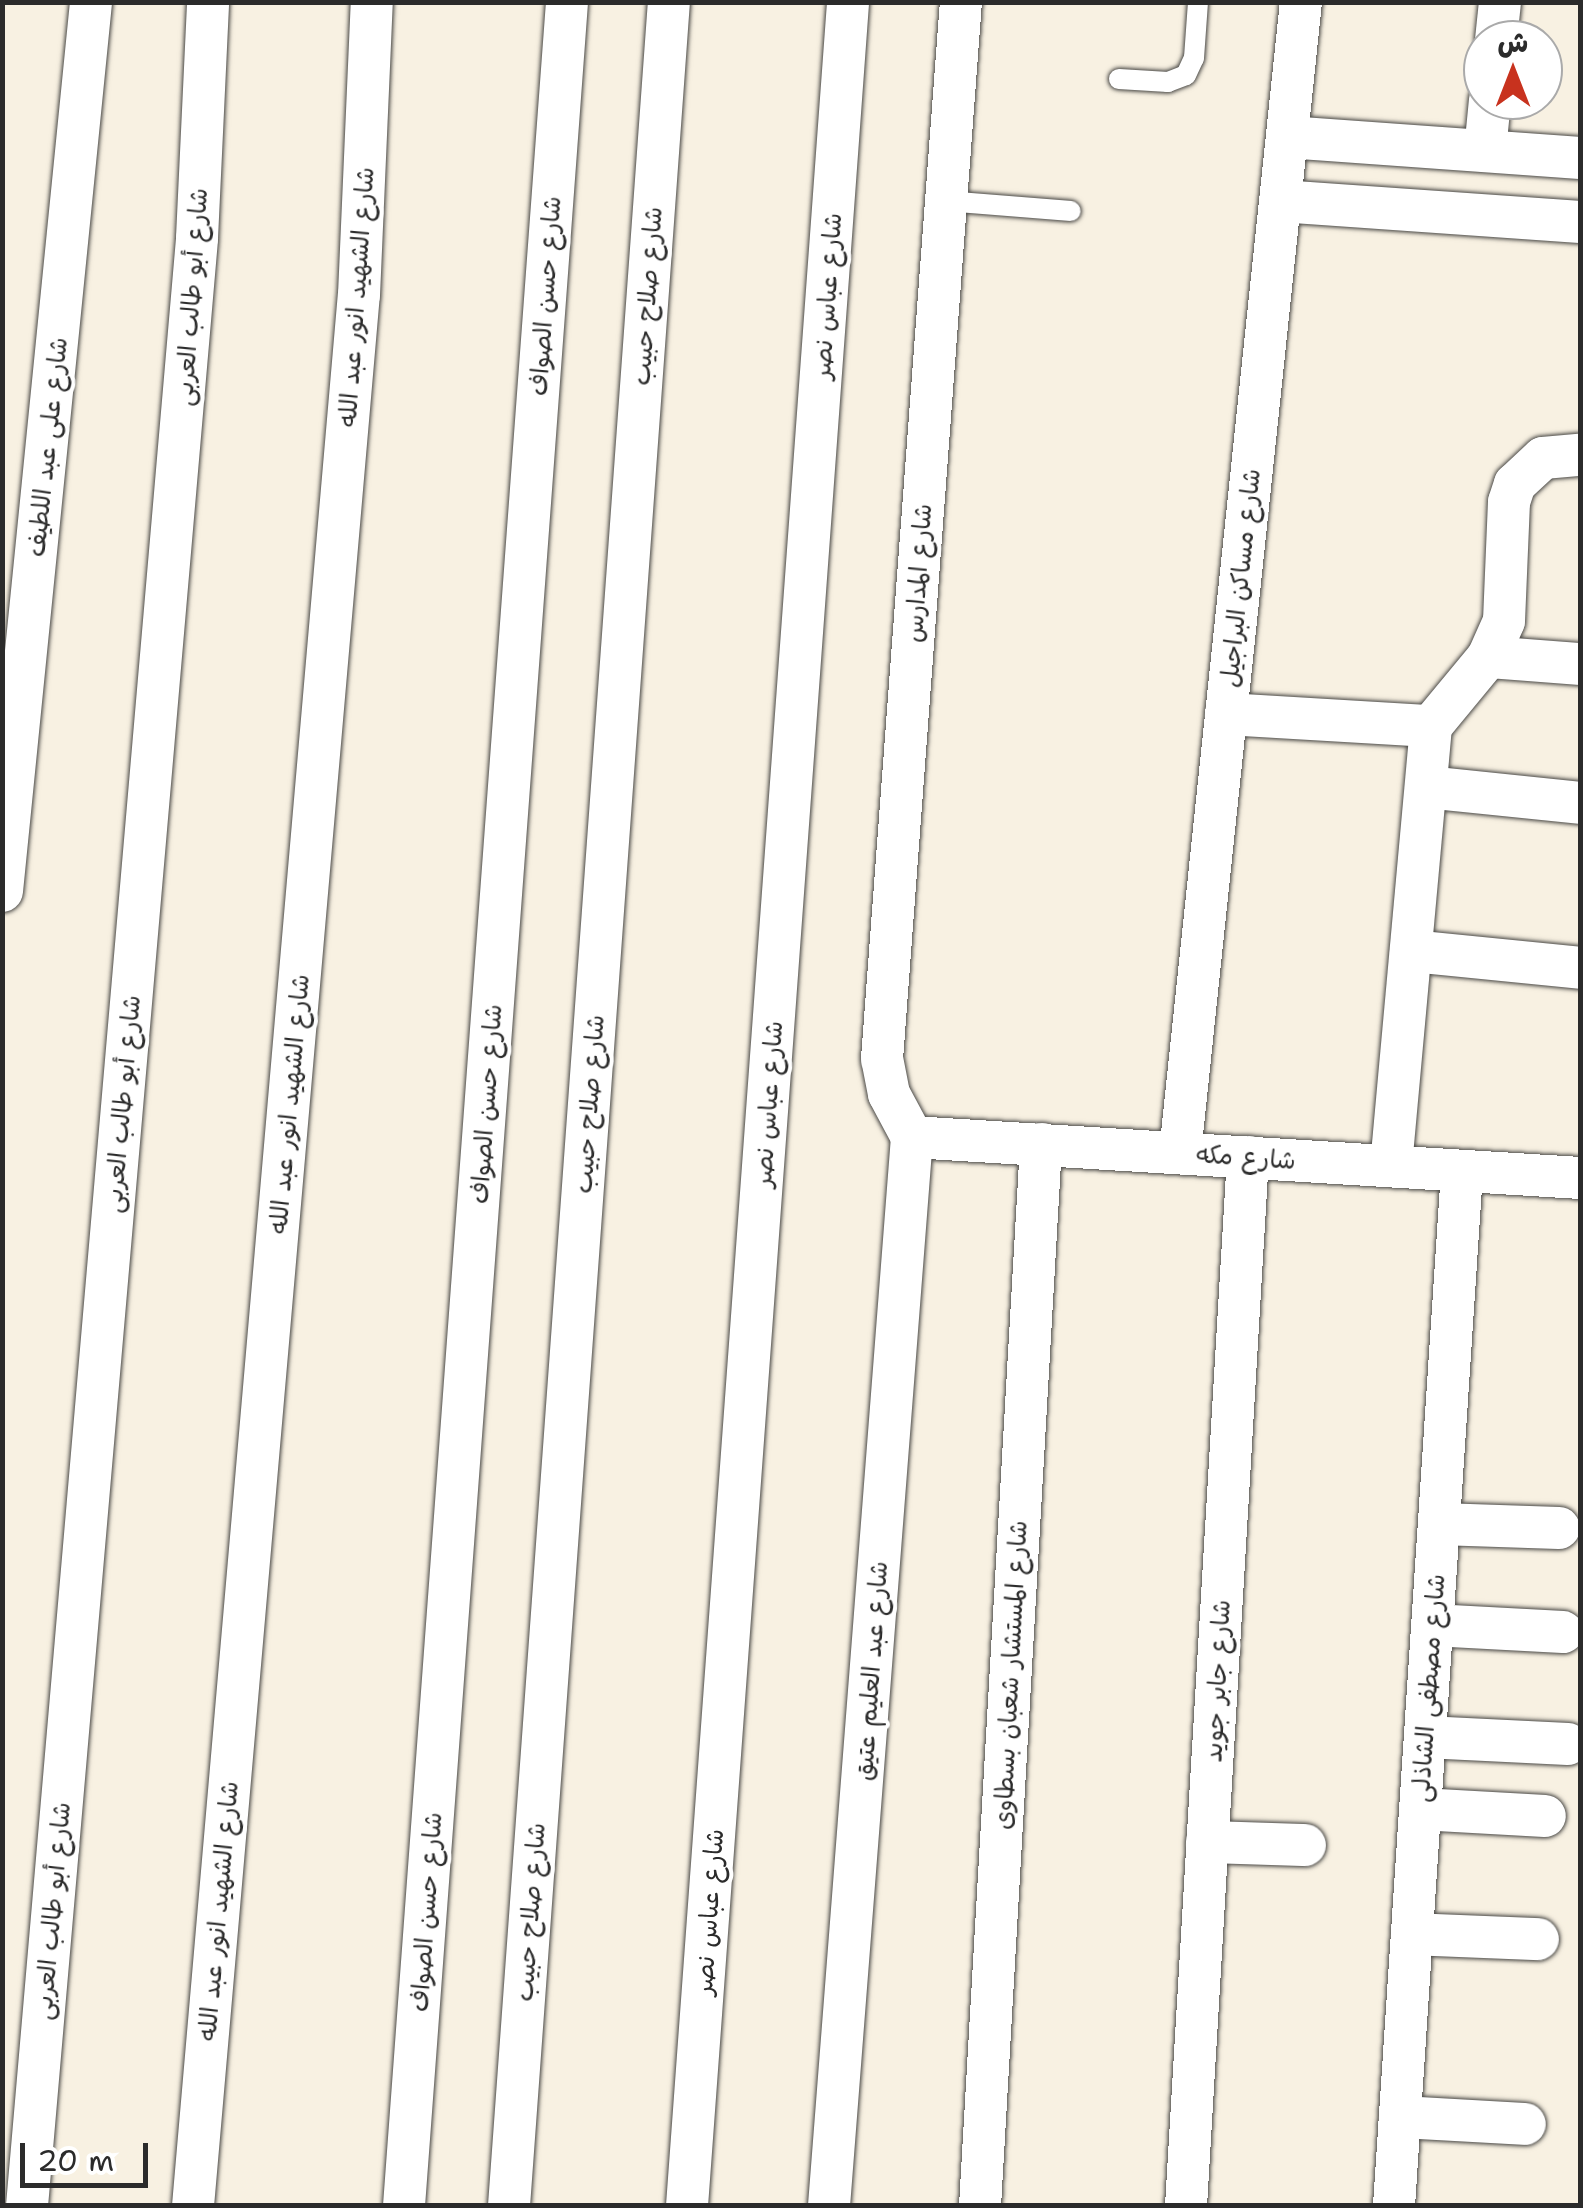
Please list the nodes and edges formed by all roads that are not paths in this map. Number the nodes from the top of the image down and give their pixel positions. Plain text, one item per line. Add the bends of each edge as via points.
1 (91, 2) edge
2 (208, 2) edge
3 (372, 2) edge
4 (567, 2) edge
5 (668, 2) edge
6 (848, 2) edge
7 (961, 2) edge
8 (1198, 2) edge
9 (1301, 2) edge
10 (1120, 79) dead end
11 (1488, 120) edge
12 (1286, 137) junction
13 (1485, 151) junction
14 (1580, 158) edge
15 (946, 201) junction
16 (1280, 202) junction
17 (1071, 211) dead end
18 (1580, 222) edge
19 (1580, 455) edge
20 (1488, 657) junction
21 (1580, 664) edge
22 (1226, 714) junction
23 (1432, 726) junction
24 (1426, 787) junction
25 (1580, 804) edge
26 (2, 891) edge
27 (1411, 952) junction
28 (1580, 968) edge
29 (912, 1136) junction
30 (1041, 1144) junction
31 (1180, 1153) junction
32 (1248, 1157) junction
33 (1391, 1166) junction
34 (1462, 1171) junction
35 (1580, 1178) edge
36 (1439, 1524) junction
37 (1559, 1528) dead end
38 (1432, 1626) junction
39 (1563, 1632) dead end
40 (1424, 1737) junction
41 (1568, 1744) dead end
42 (1420, 1809) junction
43 (1545, 1816) dead end
44 (1207, 1842) junction
45 (1305, 1844) dead end
46 (1412, 1934) junction
47 (1538, 1939) dead end
48 (1400, 2117) junction
49 (1525, 2124) dead end
50 (27, 2206) edge
51 (193, 2206) edge
52 (404, 2206) edge
53 (509, 2206) edge
54 (687, 2206) edge
55 (829, 2206) edge
56 (980, 2206) edge
57 (1186, 2206) edge
58 (1394, 2206) edge

1 - 26 street, شارع على عبد اللطيف
2 - 50 street, شارع أبو طالب العربى via 197,238
3 - 51 street, شارع الشهيد انور عبد الله via 359,295
4 - 52 street, شارع حسن الصواف
5 - 53 street, شارع صلاح حبيب
6 - 54 street, شارع عباس نصر
7 - 15 street, شارع المدارس
8 - 10 lane via 1194,58 1186,75 1168,82
9 - 12 street, شارع مساكن البراجيل
11 - 13 street
12 - 13 street
12 - 16 street, شارع مساكن البراجيل
13 - 14 street
15 - 17 lane
15 - 29 street, شارع المدارس via 882,1059 888,1094
16 - 18 street
16 - 22 street, شارع مساكن البراجيل
19 - 20 street via 1543,458 1515,484 1504,620
20 - 21 street
20 - 23 street
22 - 23 street
22 - 31 street, شارع مساكن البراجيل
23 - 24 street
24 - 25 street
24 - 27 street
27 - 28 street
27 - 33 street
29 - 30 street, شارع مكه
29 - 55 street, شارع عبد العليم عتيق
30 - 31 street, شارع مكه
30 - 56 street, شارع المستشار شعبان بسطاوى
31 - 32 street, شارع مكه
32 - 33 street, شارع مكه
32 - 44 street, شارع جابر جويد
33 - 34 street, شارع مكه
34 - 35 street, شارع مكه
34 - 36 street, شارع مصطفى الشاذلى
36 - 37 street
36 - 38 street, شارع مصطفى الشاذلى
38 - 39 street
38 - 40 street, شارع مصطفى الشاذلى
40 - 41 street
40 - 42 street, شارع مصطفى الشاذلى
42 - 43 street
42 - 46 street, شارع مصطفى الشاذلى
44 - 45 street
44 - 57 street, شارع جابر جويد
46 - 47 street
46 - 48 street, شارع مصطفى الشاذلى
48 - 49 street
48 - 58 street, شارع مصطفى الشاذلى

